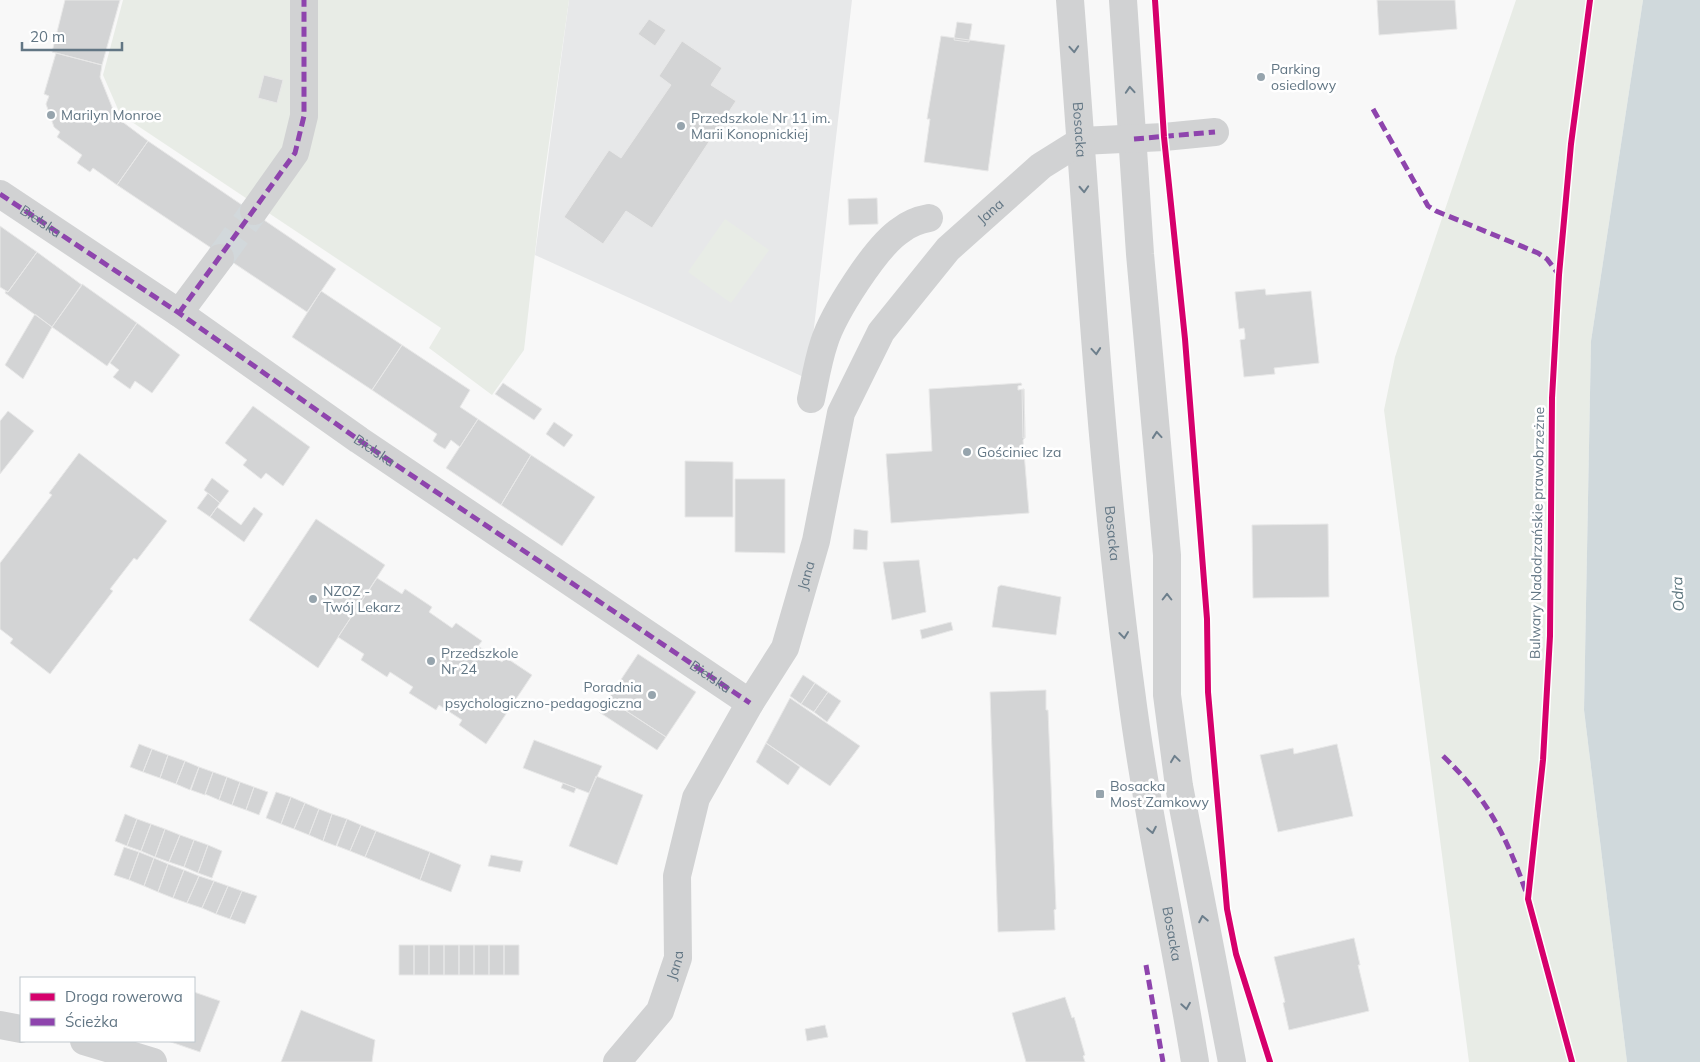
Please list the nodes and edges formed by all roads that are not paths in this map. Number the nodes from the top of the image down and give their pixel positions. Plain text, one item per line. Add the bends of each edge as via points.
1 (304, 0) edge
2 (1070, 0) edge
3 (1123, 0) edge
4 (1215, 132) dead end
5 (1134, 139) junction
6 (1081, 141) junction
7 (0, 194) edge
8 (254, 211) tunnel mouth
9 (929, 218) dead end
10 (220, 258) tunnel mouth
11 (179, 313) junction
12 (810, 399) dead end
13 (750, 703) junction
14 (0, 1025) edge
15 (20, 1029) edge
16 (87, 1042) edge
17 (154, 1062) edge
18 (616, 1062) edge
19 (1195, 1062) edge
20 (1232, 1062) edge

1 - 8 street via 304,116 295,153
2 -> 6 street, Bosacka
5 -> 3 street
4 - 5 street
5 - 6 street
20 -> 5 street via 1184,815 1167,695 1168,555 1140,254
6 - 13 street, Jana via 1041,166 948,249 881,332 841,413 816,541 785,648
6 -> 19 street, Bosacka via 1089,268 1128,672 1150,824 1178,958
7 - 11 street, Bielska
9 - 12 street via 899,230 864,272 829,330
10 - 11 street
11 - 13 street, Bielska via 359,440
13 - 18 street, Jana via 696,798 677,876 678,958 660,1010
14 - 15 street
16 - 17 street

